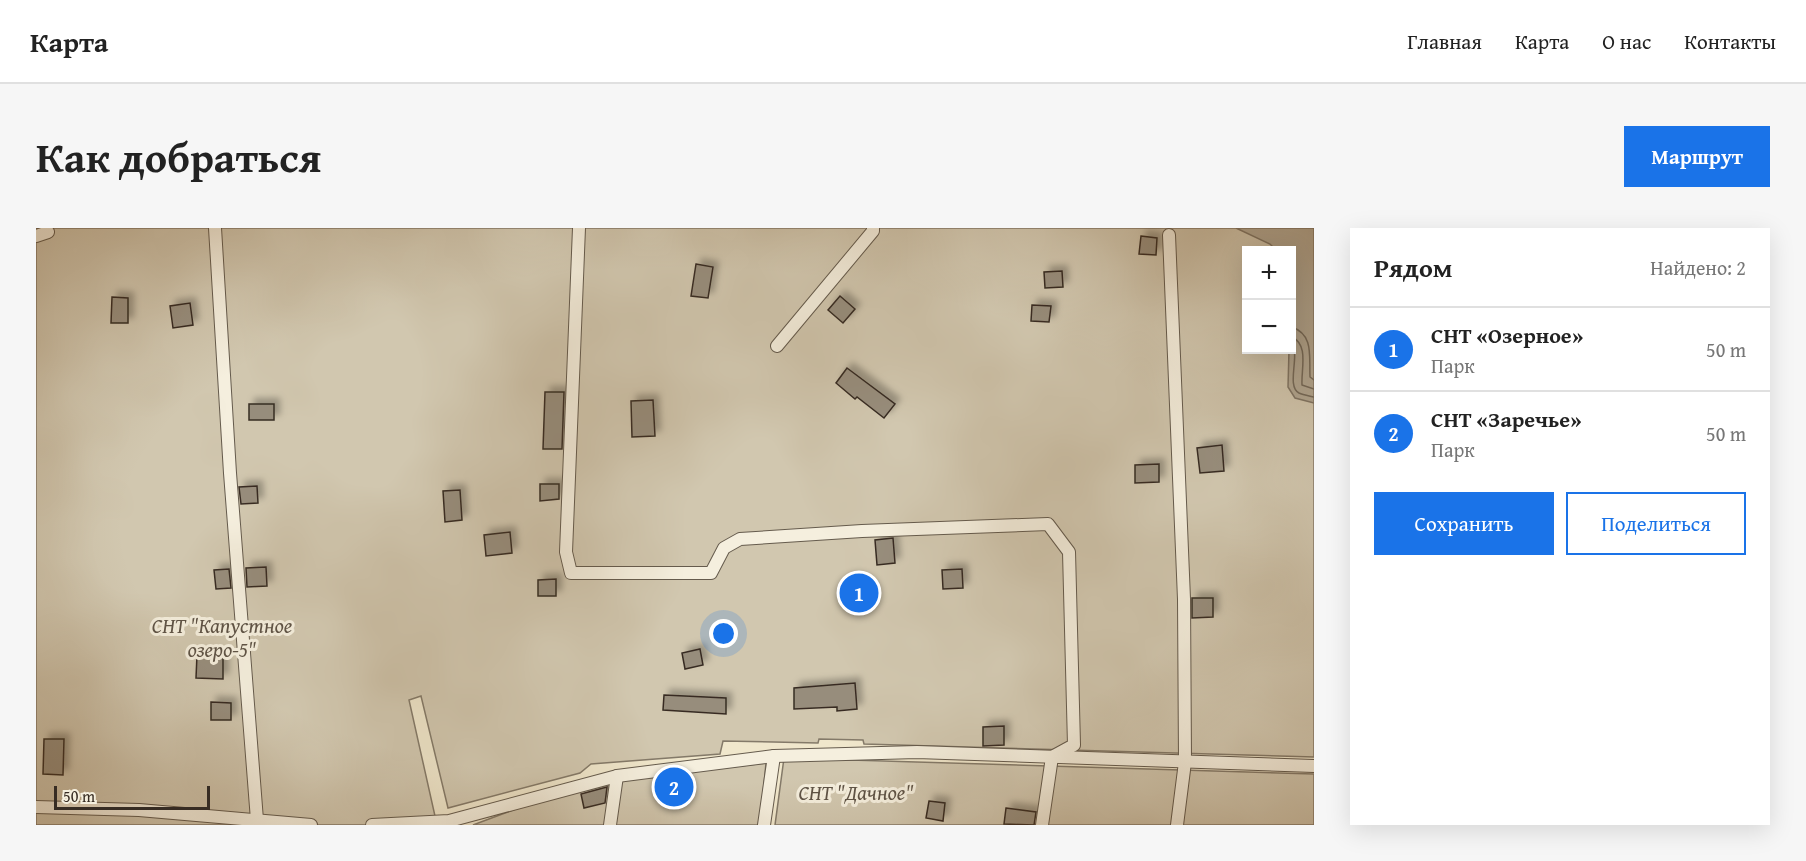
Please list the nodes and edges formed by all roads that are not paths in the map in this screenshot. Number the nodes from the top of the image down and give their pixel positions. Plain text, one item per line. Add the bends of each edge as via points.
1 (215, 228) edge
2 (579, 228) edge
3 (873, 228) edge
4 (1169, 235) dead end
5 (777, 346) dead end
6 (774, 756) junction
7 (1052, 757) junction
8 (1185, 762) junction
9 (1314, 766) edge
10 (617, 776) junction
11 (36, 807) edge
12 (257, 820) junction
13 (449, 823) edge
14 (291, 824) edge
15 (311, 825) edge
16 (372, 825) edge
17 (610, 825) edge
18 (764, 825) edge
19 (1042, 825) edge
20 (1177, 825) edge

1 - 12 lane
2 - 7 lane via 566,552 570,573 711,573 724,548 740,539 1048,524 1069,552 1074,745
3 - 5 lane
4 - 8 lane via 1184,599
6 - 7 lane via 917,752
6 - 10 lane
6 - 18 lane
7 - 8 lane
7 - 19 lane
8 - 9 lane
8 - 20 lane
10 - 13 lane
10 - 17 lane
11 - 12 lane via 139,810
12 - 14 lane
13 - 16 lane
14 - 15 lane

